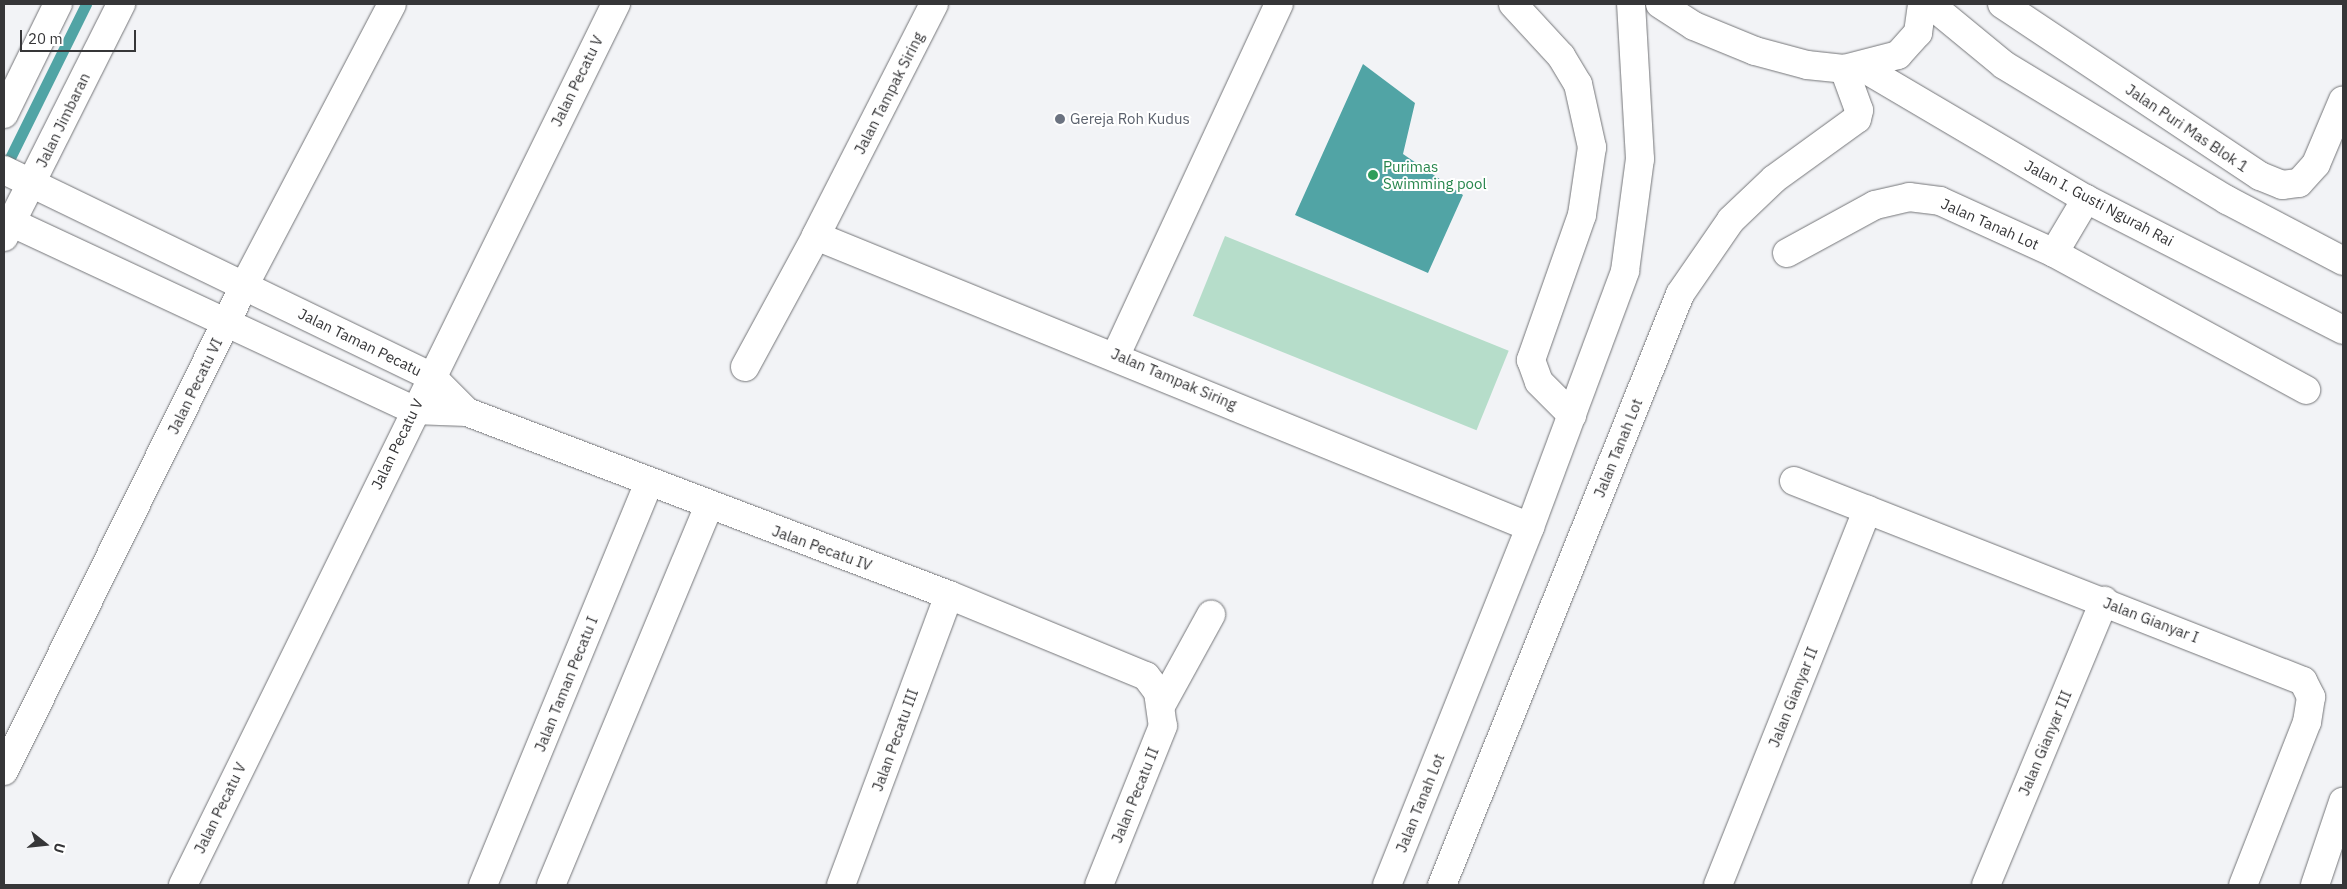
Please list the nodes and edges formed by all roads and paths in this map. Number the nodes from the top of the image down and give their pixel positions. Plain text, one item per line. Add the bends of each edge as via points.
1 (58, 4) edge
2 (121, 4) edge
3 (392, 4) edge
4 (616, 4) edge
5 (934, 4) edge
6 (1279, 4) edge
7 (1513, 4) edge
8 (1631, 4) edge
9 (1660, 4) edge
10 (1922, 4) edge
11 (1930, 4) edge
12 (2002, 4) edge
13 (1852, 67) junction
14 (2343, 100) edge
15 (4, 114) edge
16 (19, 177) edge
17 (2086, 199) junction
18 (6, 224) edge
19 (816, 236) junction
20 (1788, 252) dead end
21 (2054, 253) junction
22 (2343, 261) edge
23 (244, 286) junction
24 (226, 323) junction
25 (2343, 330) edge
26 (1116, 355) junction
27 (745, 367) dead end
28 (431, 376) junction
29 (2306, 390) dead end
30 (413, 410) junction
31 (467, 412) junction
32 (1572, 415) junction
33 (1794, 481) dead end
34 (649, 483) junction
35 (710, 506) junction
36 (1867, 510) junction
37 (1530, 527) junction
38 (949, 595) junction
39 (2104, 601) junction
40 (1210, 615) dead end
41 (1162, 704) junction
42 (4, 771) edge
43 (2343, 802) edge
44 (183, 885) edge
45 (483, 885) edge
46 (551, 885) edge
47 (840, 885) edge
48 (1099, 885) edge
49 (1387, 885) edge
50 (1442, 885) edge
51 (1718, 885) edge
52 (1986, 885) edge
53 (2243, 885) edge
54 (2315, 885) edge

1 - 15 street
2 - 16 street, Jalan Jimbaran
3 - 23 street, Jalan Pecatu VI
4 - 28 street, Jalan Pecatu V
5 - 19 street, Jalan Tampak Siring
6 - 26 street
7 - 32 street via 1561,56 1578,84 1592,146 1582,215 1531,360 1539,382
8 - 32 street, Jalan Tanah Lot via 1640,159 1625,270
9 - 13 street via 1694,26 1755,51 1807,66
10 - 13 street via 1918,33 1898,55
11 - 22 street via 2004,65 2227,200
12 - 14 street, Jalan Puri Mas Blok 1 via 2260,176 2282,185 2299,182 2316,164
13 - 17 street, Jalan I. Gusti Ngurah Rai
13 - 50 street, Jalan Tanah Lot via 1857,119 1774,179 1731,220 1680,294
16 - 18 street, Jalan Jimbaran
16 - 23 street, Jalan Taman Pecatu
17 - 21 street, Jalan Tanah Lot
17 - 25 street, Jalan I. Gusti Ngurah Rai
18 - 24 street
19 - 26 street, Jalan Tampak Siring
19 - 27 street, Jalan Tampak Siring
20 - 21 street, Jalan Tanah Lot via 1875,205 1909,198 1940,201
21 - 29 street, Jalan Tanah Lot
23 - 24 street, Jalan Pecatu VI
23 - 28 street, Jalan Taman Pecatu
24 - 30 street
24 - 42 street, Jalan Pecatu VI
26 - 37 street, Jalan Tampak Siring
28 - 30 street, Jalan Pecatu V
28 - 31 street, Jalan Taman Pecatu
30 - 31 street
30 - 44 street, Jalan Pecatu V
31 - 34 street, Jalan Pecatu IV
32 - 37 street, Jalan Tanah Lot
33 - 36 street, Jalan Gianyar I
34 - 35 street, Jalan Pecatu IV
34 - 45 street, Jalan Taman Pecatu I
35 - 38 street, Jalan Pecatu IV
35 - 46 street
36 - 39 street, Jalan Gianyar I
36 - 51 street, Jalan Gianyar II
37 - 49 street, Jalan Tanah Lot
38 - 41 street, Jalan Pecatu IV via 1146,676
38 - 47 street, Jalan Pecatu III
39 - 52 street, Jalan Gianyar III
39 - 53 street, Jalan Gianyar I via 2296,676 2309,688 2307,722
40 - 41 street
41 - 48 street, Jalan Pecatu II via 1163,726
43 - 54 street

